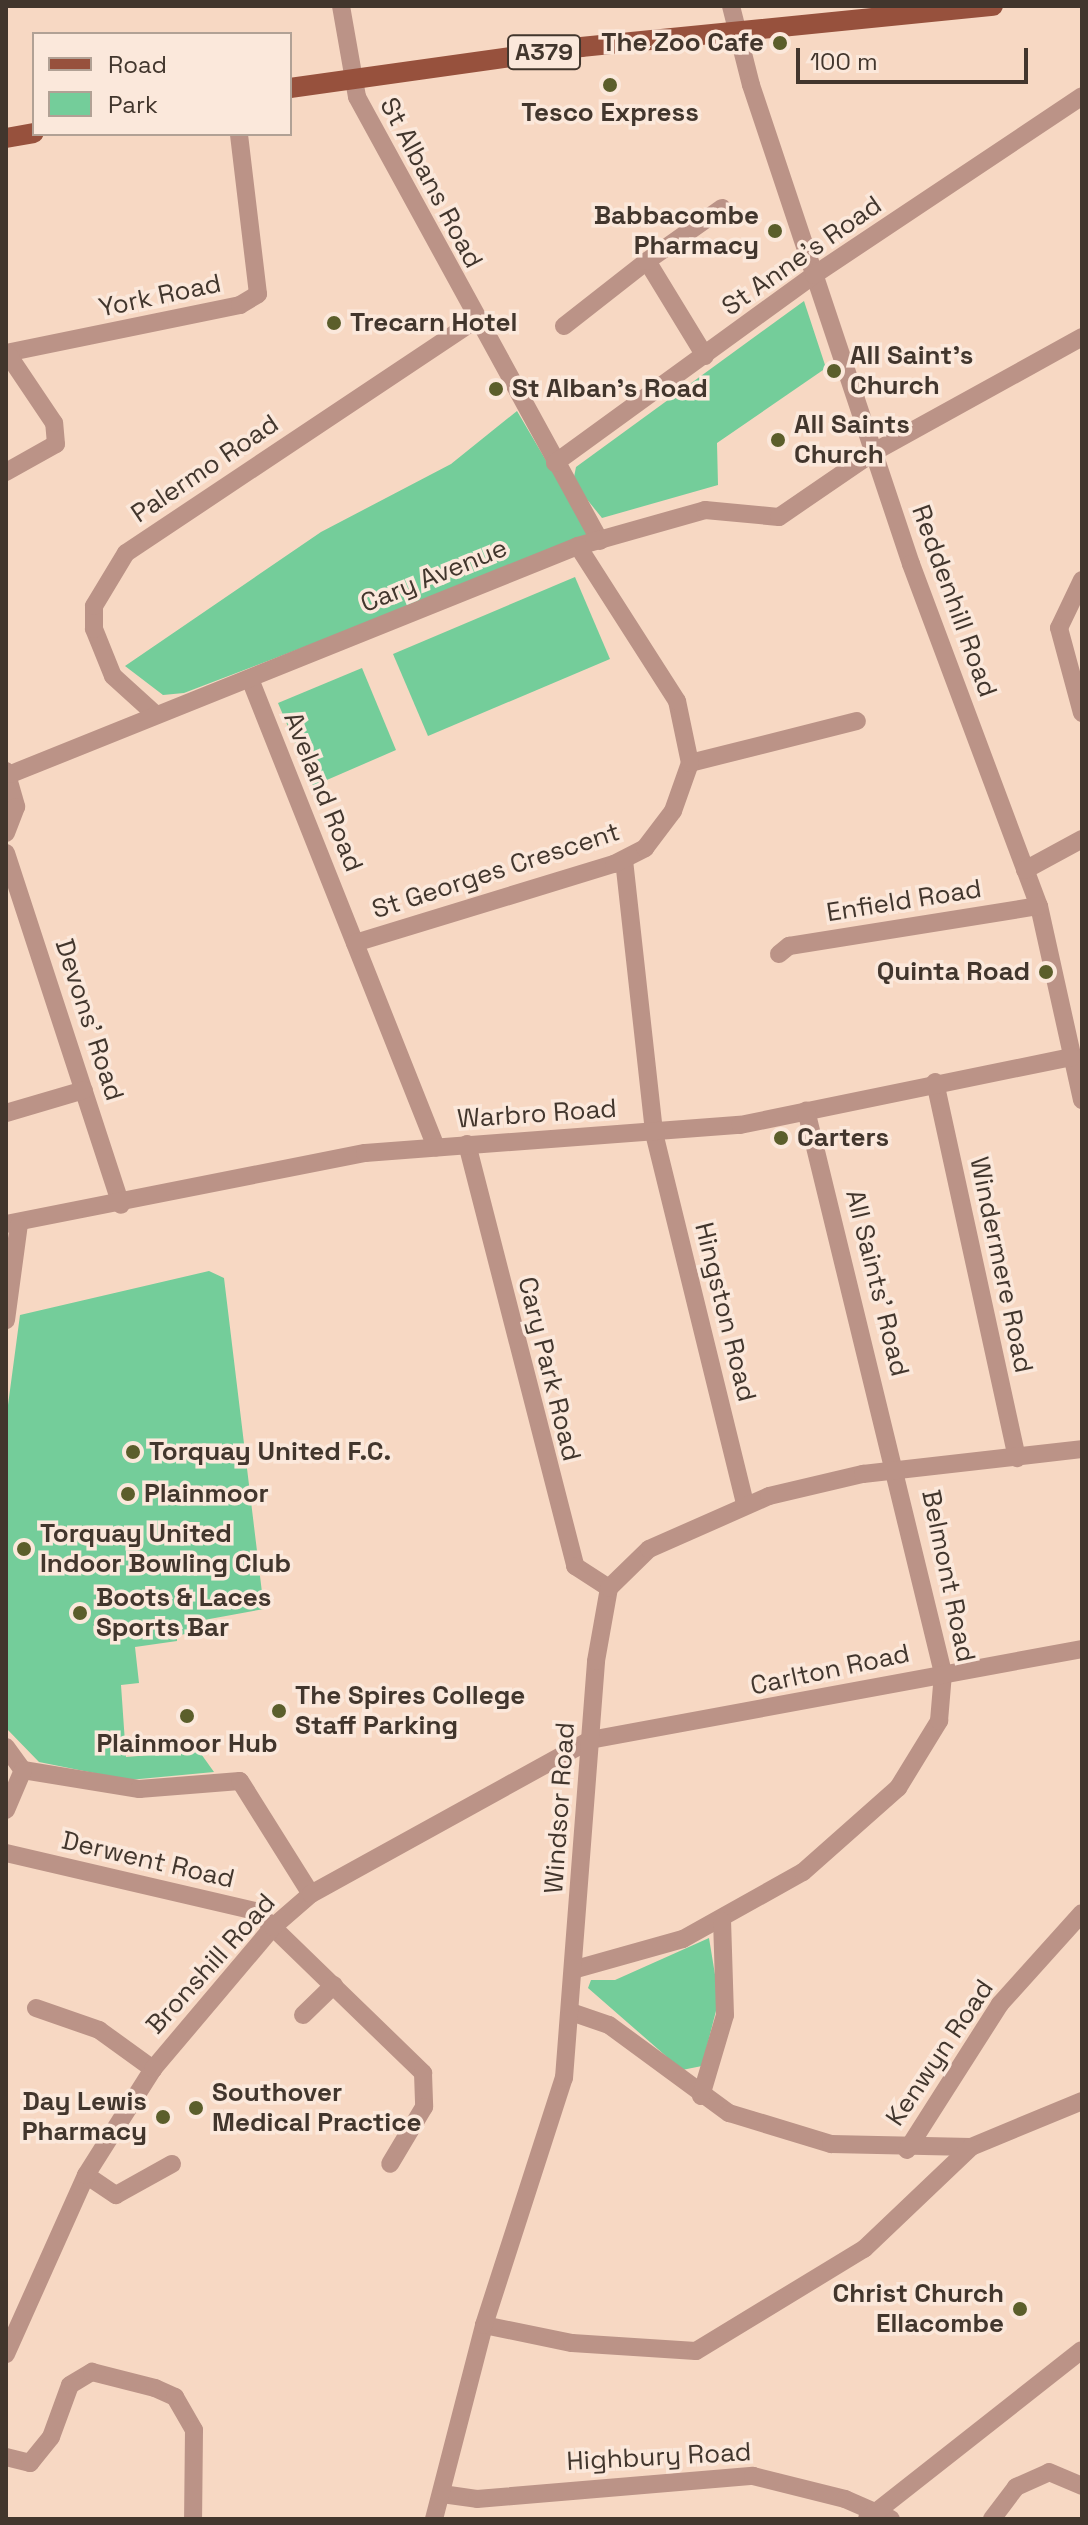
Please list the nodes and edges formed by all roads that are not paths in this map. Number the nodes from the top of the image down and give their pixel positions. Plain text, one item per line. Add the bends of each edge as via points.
1 (341, 6) edge
2 (731, 6) edge
3 (993, 6) edge
4 (920, 10) edge
5 (852, 12) edge
6 (736, 31) junction
7 (353, 76) junction
8 (292, 88) edge
9 (1082, 96) edge
10 (32, 133) edge
11 (239, 136) edge
12 (6, 138) edge
13 (722, 208) dead end
14 (647, 261) junction
15 (814, 275) junction
16 (475, 320) junction
17 (564, 326) dead end
18 (1082, 337) edge
19 (6, 353) edge
20 (705, 356) junction
21 (874, 452) junction
22 (555, 463) junction
23 (6, 472) edge
24 (600, 541) junction
25 (578, 546) junction
26 (1082, 580) edge
27 (250, 679) junction
28 (1082, 713) edge
29 (156, 715) junction
30 (857, 721) dead end
31 (690, 763) junction
32 (8, 773) edge
33 (6, 833) edge
34 (1082, 839) edge
35 (6, 853) edge
36 (624, 860) junction
37 (1025, 870) junction
38 (1039, 906) junction
39 (355, 943) junction
40 (779, 954) dead end
41 (1072, 1057) junction
42 (1079, 1080) edge
43 (935, 1082) junction
44 (84, 1090) junction
45 (1082, 1100) edge
46 (806, 1110) junction
47 (6, 1113) edge
48 (654, 1133) junction
49 (467, 1144) junction
50 (436, 1147) junction
51 (121, 1205) junction
52 (12, 1224) edge
53 (6, 1320) edge
54 (1082, 1449) edge
55 (1017, 1458) junction
56 (898, 1469) junction
57 (745, 1504) junction
58 (609, 1588) junction
59 (1082, 1649) edge
60 (943, 1673) junction
61 (590, 1740) junction
62 (6, 1747) edge
63 (23, 1770) junction
64 (6, 1810) edge
65 (6, 1853) edge
66 (311, 1894) junction
67 (1082, 1913) edge
68 (722, 1921) junction
69 (273, 1927) junction
70 (576, 1969) junction
71 (334, 1985) junction
72 (36, 2008) dead end
73 (571, 2012) junction
74 (303, 2015) dead end
75 (153, 2069) junction
76 (701, 2096) junction
77 (1082, 2101) edge
78 (971, 2147) junction
79 (907, 2150) junction
80 (172, 2164) dead end
81 (390, 2164) dead end
82 (86, 2175) junction
83 (484, 2325) junction
84 (1082, 2350) edge
85 (6, 2354) edge
86 (6, 2457) edge
87 (1082, 2486) edge
88 (442, 2494) junction
89 (877, 2517) edge
90 (193, 2519) edge
91 (434, 2519) edge
92 (992, 2519) edge

1 - 7 street, St Albans Road
2 - 6 street, Reddenhill Road
3 - 4 main road, A379
4 - 5 main road, A379
5 - 6 main road, A379
6 - 7 main road, A379
6 - 15 street, Reddenhill Road
7 - 8 main road, A379
7 - 16 street, St Albans Road via 357,97
9 - 15 street, St Anne's Road
10 - 12 main road
11 - 19 street, York Road via 258,294 240,305
13 - 14 street
14 - 17 street
14 - 20 street
15 - 20 street, St Anne's Road
15 - 21 street, Reddenhill Road
16 - 22 street, St Albans Road
16 - 29 street, Palermo Road via 126,553 94,606 94,629 113,676
18 - 21 street, Cary Avenue
19 - 23 street via 54,423 56,444
20 - 22 street, St Anne's Road
21 - 24 street, Cary Avenue via 767,521 705,510
21 - 37 street, Reddenhill Road
22 - 24 street, St Albans Road
24 - 25 street, Cary Avenue
25 - 27 street, Cary Avenue
25 - 31 street via 677,701
26 - 28 street via 1059,628
27 - 29 street, Cary Avenue
27 - 39 street, Aveland Road
29 - 32 street, Cary Avenue
30 - 31 street
31 - 36 street, St Georges Crescent via 667,821 645,848
32 - 33 street via 16,807
34 - 37 street
35 - 44 street, Devons' Road
36 - 39 street, St Georges Crescent
36 - 48 street, Hingston Road
37 - 38 street, Reddenhill Road
38 - 40 street, Enfield Road via 789,946
38 - 41 street, Reddenhill Road
39 - 50 street, Aveland Road
41 - 42 street, Reddenhill Road
41 - 43 street, Warbro Road
42 - 45 street, Reddenhill Road
43 - 46 street, Warbro Road
43 - 55 street, Windermere Road
44 - 47 street
44 - 51 street, Devons' Road
46 - 48 street, Warbro Road
46 - 56 street, All Saints' Road
48 - 49 street, Warbro Road
48 - 57 street, Hingston Road
49 - 50 street, Warbro Road
49 - 58 street, Cary Park Road via 575,1566
50 - 51 street, Warbro Road via 365,1153
51 - 52 street, Warbro Road
52 - 53 street
54 - 55 street
55 - 56 street
56 - 57 street
56 - 60 street, Belmont Road
57 - 58 street via 649,1549
58 - 61 street, Windsor Road
59 - 60 street, Carlton Road
60 - 61 street, Carlton Road via 714,1722
60 - 68 street, Belmont Road via 939,1721 898,1788 803,1872
61 - 66 street, Bronshill Road
61 - 70 street, Windsor Road
62 - 63 street
63 - 64 street
63 - 66 street via 139,1789 240,1781
65 - 69 street, Derwent Road via 256,1911
66 - 69 street, Bronshill Road
67 - 79 street, Kenwyn Road via 1000,2004
68 - 70 street, Belmont Road via 621,1960
68 - 76 street via 725,2015
69 - 71 street, Derwent Road
69 - 75 street, Bronshill Road
70 - 73 street, Windsor Road
71 - 74 street
71 - 81 street, Derwent Road via 423,2073 424,2107
72 - 75 street via 99,2030
73 - 76 street via 609,2025
73 - 83 street, Windsor Road via 564,2078
75 - 82 street, Bronshill Road
76 - 79 street via 767,2128 831,2144
77 - 78 street
78 - 79 street
78 - 83 street via 864,2249 696,2351 572,2343
80 - 82 street via 116,2195
82 - 85 street, Bronshill Road
83 - 88 street, Windsor Road
84 - 89 street
86 - 90 street via 30,2463 51,2437 70,2385 92,2372 155,2388 175,2397 194,2430
87 - 92 street via 1049,2472 1016,2487
88 - 89 street, Highbury Road via 477,2499 753,2476 845,2499
88 - 91 street, Windsor Road

